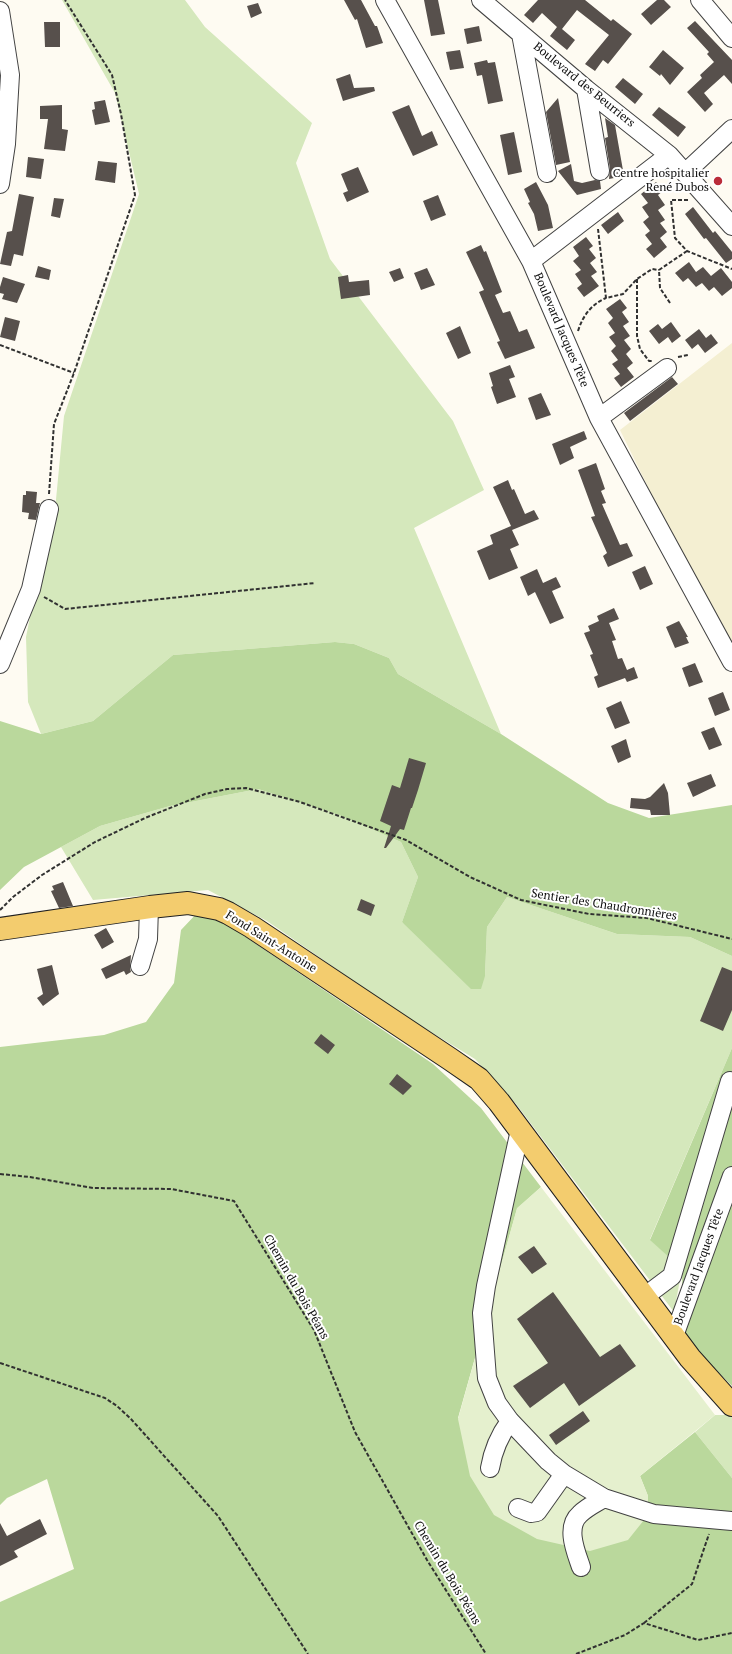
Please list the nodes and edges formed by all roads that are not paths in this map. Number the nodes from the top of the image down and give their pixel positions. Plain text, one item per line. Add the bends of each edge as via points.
1 (0, 0) edge
2 (385, 0) edge
3 (481, 0) edge
4 (700, 0) edge
5 (0, 3) edge
6 (0, 11) edge
7 (521, 34) junction
8 (732, 38) edge
9 (586, 89) junction
10 (732, 129) edge
11 (669, 154) junction
12 (600, 171) dead end
13 (548, 173) dead end
14 (685, 173) junction
15 (0, 184) edge
16 (732, 226) edge
17 (531, 261) junction
18 (666, 362) road end
19 (599, 418) junction
20 (48, 509) road end
21 (732, 662) edge
22 (0, 664) edge
23 (149, 907) junction
24 (0, 928) edge
25 (140, 966) dead end
26 (730, 1082) dead end
27 (520, 1130) junction
28 (732, 1176) edge
29 (644, 1298) junction
30 (674, 1336) junction
31 (732, 1405) edge
32 (510, 1421) junction
33 (490, 1468) dead end
34 (564, 1474) junction
35 (604, 1498) junction
36 (518, 1508) dead end
37 (724, 1520) edge
38 (581, 1567) dead end

1 - 5 street
2 - 17 street, Boulevard Jacques Tête
3 - 7 street, Boulevard des Beurriers
4 - 8 street
6 - 15 street via 10,75 6,144
7 - 9 street, Boulevard des Beurriers
7 - 13 street
9 - 11 street, Boulevard des Beurriers
9 - 12 street
10 - 14 street
11 - 14 street, Boulevard des Beurriers
11 - 17 street
14 - 16 street, Boulevard des Beurriers
17 - 19 street, Boulevard Jacques Tête
18 - 19 street
19 - 21 street, Boulevard Jacques Tête
20 - 22 street via 31,589
23 - 24 main road, Fond Saint-Antoine
23 - 25 street via 148,938
23 - 27 main road, Fond Saint-Antoine via 188,903 228,913 467,1070 491,1092
26 - 29 street via 672,1276
27 - 29 main road, Fond Saint-Antoine
27 - 32 street via 482,1314 487,1378 496,1403
28 - 30 street, Boulevard Jacques Tête
29 - 30 main road, Fond Saint-Antoine
30 - 31 main road, Fond Saint-Antoine
32 - 33 street via 492,1454
32 - 34 street
34 - 35 street
34 - 36 street via 537,1512 531,1513
35 - 37 street via 654,1514
35 - 38 street via 579,1514 573,1528 572,1540

